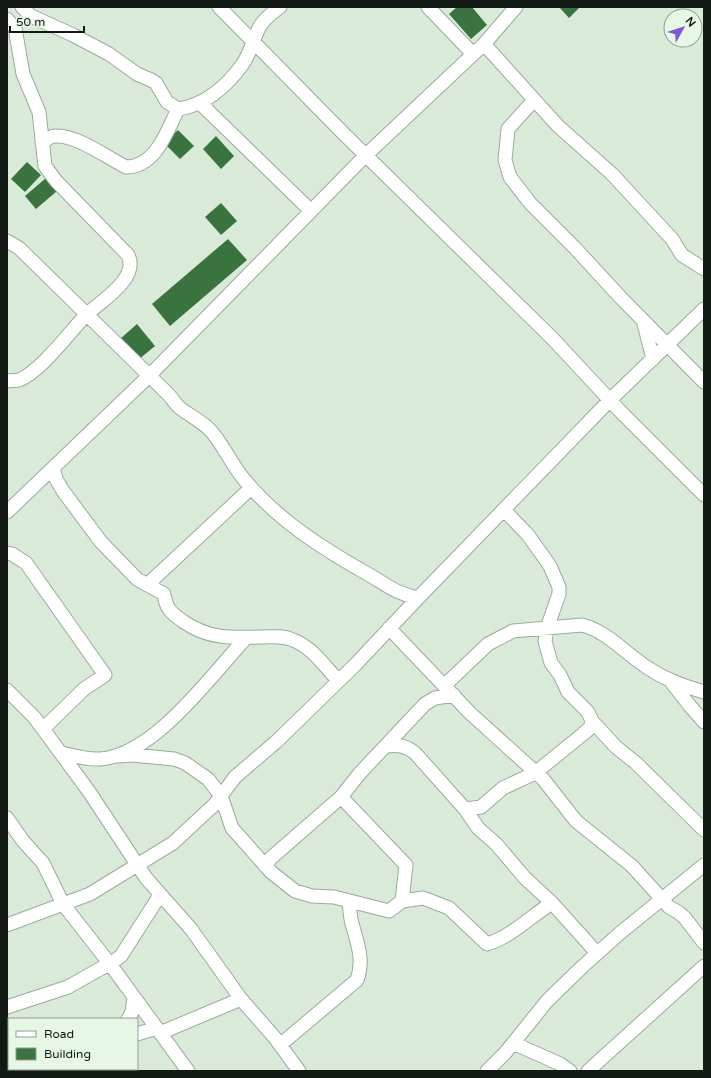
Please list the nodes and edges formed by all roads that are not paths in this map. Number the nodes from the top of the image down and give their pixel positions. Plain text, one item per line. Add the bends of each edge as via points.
1 (22, 7) edge
2 (219, 7) edge
3 (280, 7) edge
4 (428, 7) edge
5 (516, 7) edge
6 (438, 12) edge
7 (7, 18) edge
8 (253, 42) junction
9 (484, 44) junction
10 (473, 54) junction
11 (534, 100) junction
12 (200, 103) junction
13 (178, 109) junction
14 (42, 143) junction
15 (366, 155) junction
16 (311, 211) junction
17 (7, 241) edge
18 (704, 269) edge
19 (704, 309) edge
20 (86, 315) junction
21 (643, 320) junction
22 (667, 345) junction
23 (653, 359) junction
24 (149, 376) junction
25 (7, 381) edge
26 (704, 382) edge
27 (610, 400) junction
28 (53, 468) junction
29 (251, 488) junction
30 (704, 495) edge
31 (504, 510) junction
32 (7, 512) edge
33 (7, 553) edge
34 (147, 585) junction
35 (418, 598) junction
36 (389, 628) junction
37 (547, 628) junction
38 (247, 637) junction
39 (338, 680) junction
40 (672, 683) junction
41 (445, 685) junction
42 (7, 690) edge
43 (704, 692) edge
44 (454, 695) junction
45 (592, 721) junction
46 (704, 722) edge
47 (44, 729) junction
48 (386, 746) junction
49 (62, 753) junction
50 (118, 756) junction
51 (535, 773) junction
52 (221, 796) junction
53 (340, 797) junction
54 (465, 809) junction
55 (7, 818) edge
56 (704, 830) edge
57 (704, 865) edge
58 (137, 866) junction
59 (265, 866) junction
60 (160, 895) junction
61 (662, 899) junction
62 (349, 901) junction
63 (402, 901) junction
64 (552, 903) junction
65 (63, 904) junction
66 (7, 925) edge
67 (704, 943) edge
68 (596, 954) junction
69 (110, 964) junction
70 (704, 966) edge
71 (134, 997) junction
72 (241, 999) junction
73 (7, 1007) edge
74 (129, 1018) edge
75 (158, 1030) junction
76 (138, 1034) edge
77 (513, 1043) junction
78 (280, 1045) junction
79 (188, 1071) edge
80 (299, 1071) edge
81 (487, 1071) edge
82 (570, 1071) edge
83 (588, 1071) edge

1 - 13 street via 31,16 73,35 108,54 136,74 156,83 167,102
2 - 8 street
3 - 8 street via 261,26
4 - 6 street
5 - 9 street
6 - 10 street
7 - 14 street via 15,28 23,74 39,112
8 - 12 street via 242,65 220,88
8 - 15 street
9 - 10 street
9 - 11 street
10 - 15 street
11 - 18 street via 612,174 672,239 682,255
11 - 21 street via 508,129 505,160 510,177 530,203
12 - 13 street
12 - 16 street
13 - 14 street via 163,140 145,162 135,167 126,167 67,137 55,136
14 - 20 street via 48,171 130,260 129,271 117,289
15 - 16 street
15 - 27 street via 553,339
16 - 24 street
17 - 20 street via 19,248
19 - 22 street
20 - 24 street
20 - 25 street via 41,365 20,380
21 - 22 street
21 - 23 street
22 - 23 street
22 - 26 street
23 - 27 street
24 - 28 street
24 - 29 street via 180,408 212,431 234,467
27 - 30 street
27 - 31 street
28 - 32 street
28 - 34 street via 63,491 101,542 137,579
29 - 34 street
29 - 35 street via 270,508 318,545 393,590
31 - 35 street
31 - 37 street via 528,535 550,566 559,587
33 - 47 street via 26,563 105,675 84,689
34 - 38 street via 164,594 166,606 177,618 193,628 205,634 230,638
35 - 36 street
36 - 39 street
36 - 41 street
37 - 40 street via 582,625 592,627
37 - 41 street via 513,631 488,644
37 - 45 street via 545,641 551,663 568,692 588,712
38 - 39 street via 279,636 305,645
38 - 50 street via 181,711 148,739
39 - 52 street via 277,741 235,777
40 - 43 street
40 - 46 street
41 - 44 street
42 - 47 street
44 - 48 street via 435,698 426,704
44 - 51 street
45 - 51 street via 590,728
45 - 56 street
47 - 49 street
48 - 53 street
48 - 54 street via 399,745 409,748
49 - 50 street via 87,759
49 - 58 street
50 - 52 street via 174,759 185,763 208,779
51 - 54 street via 503,788 481,807
51 - 61 street via 576,821 632,866
52 - 58 street via 173,843
52 - 59 street via 232,828
53 - 59 street via 277,852
53 - 63 street via 406,865
54 - 64 street via 478,828
55 - 65 street via 43,863
57 - 61 street
58 - 60 street
58 - 65 street via 90,894
59 - 62 street via 295,891
60 - 69 street via 121,956
60 - 72 street via 191,929
61 - 67 street via 685,918
61 - 68 street
62 - 63 street via 389,911
62 - 78 street via 352,925 361,958 357,980
63 - 64 street via 423,898 449,908 487,944 498,941
64 - 68 street
65 - 66 street
65 - 69 street
68 - 77 street via 547,1001
69 - 71 street
69 - 73 street via 68,987
70 - 83 street
71 - 74 street
71 - 75 street
72 - 75 street
72 - 78 street
75 - 76 street
75 - 79 street
77 - 81 street
77 - 82 street
78 - 80 street

